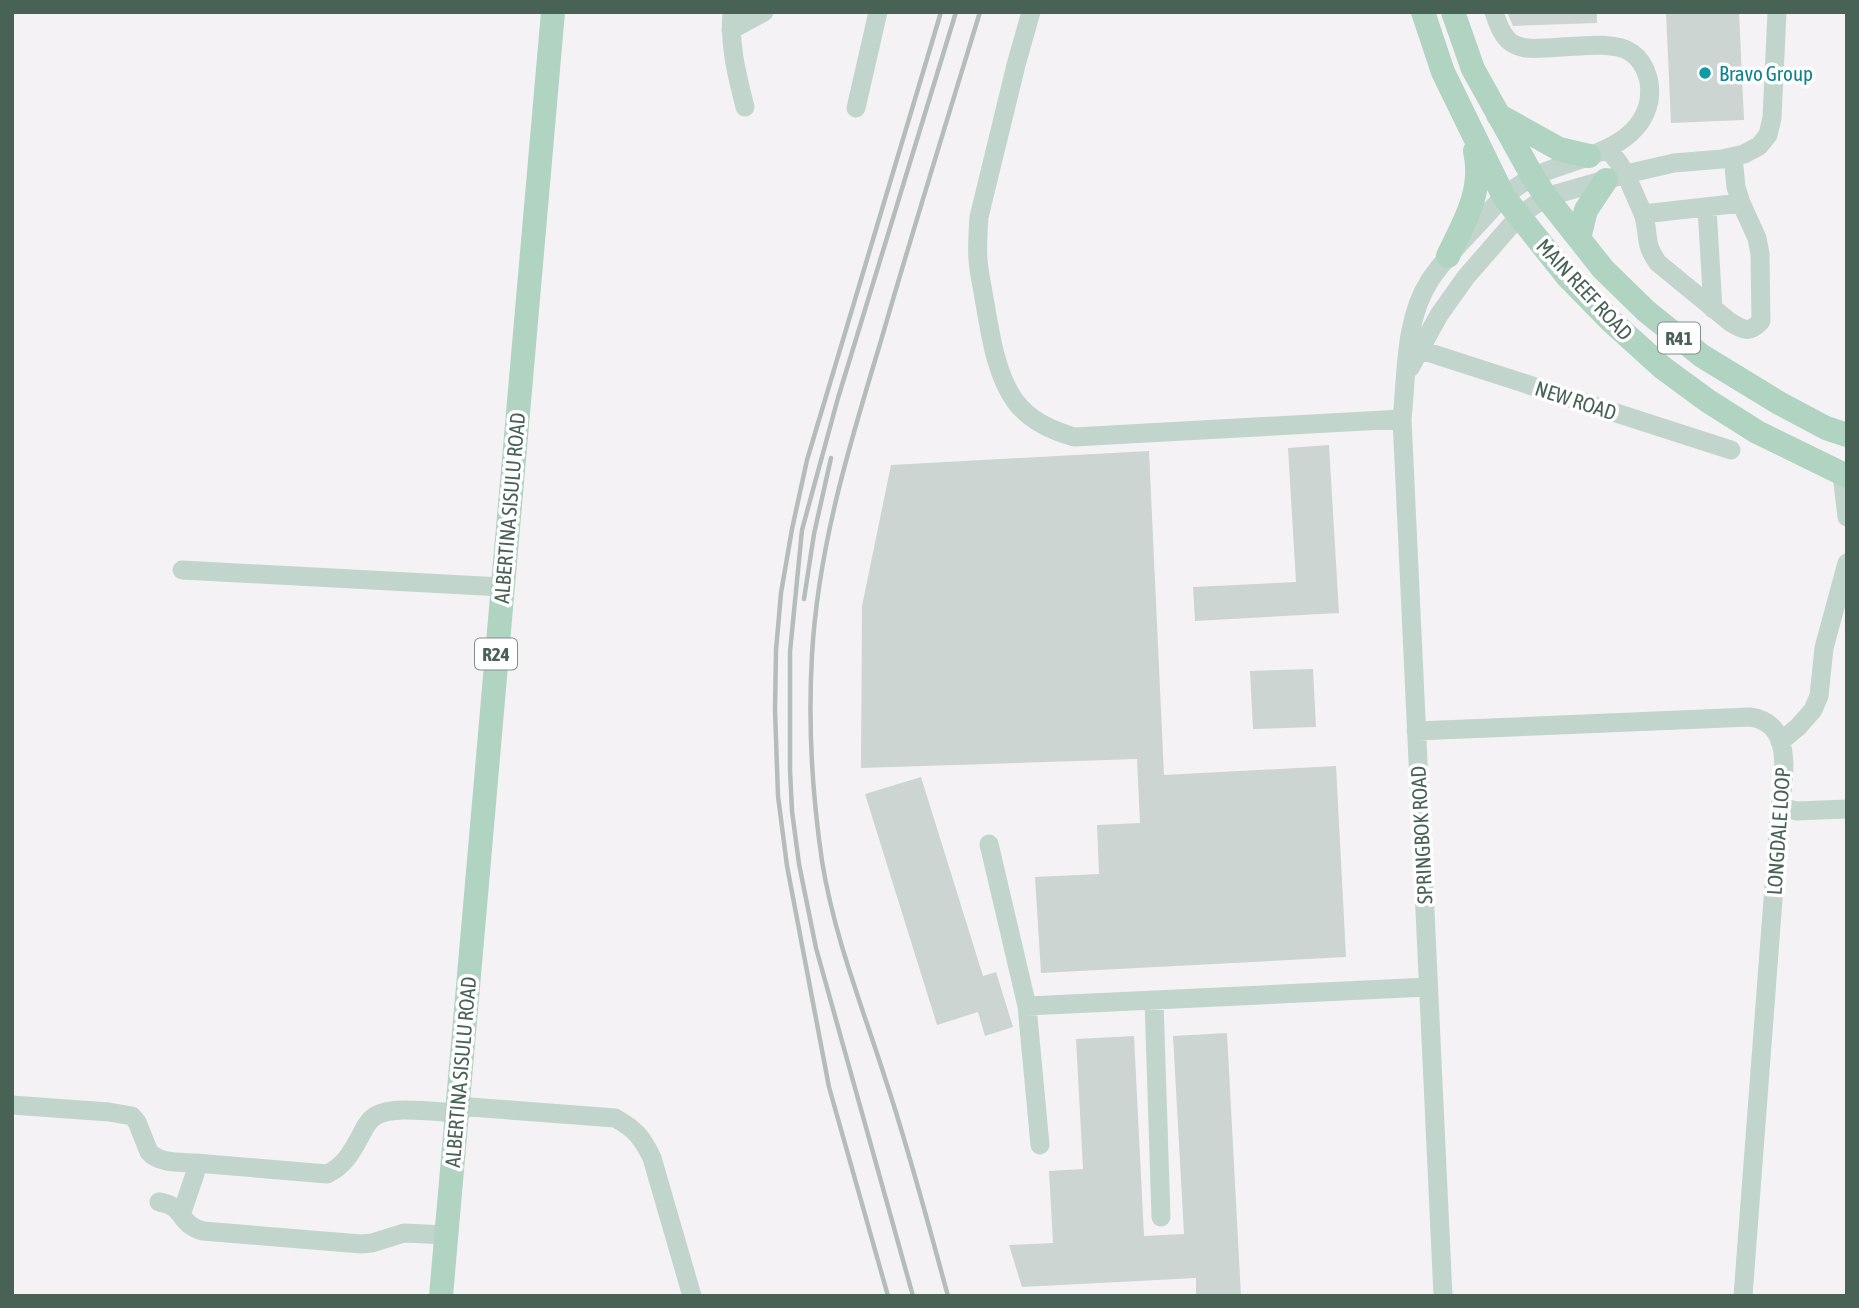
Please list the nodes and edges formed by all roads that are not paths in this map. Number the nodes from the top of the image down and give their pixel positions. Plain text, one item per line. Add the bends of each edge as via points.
1 (553, 12) edge
2 (764, 12) edge
3 (878, 12) edge
4 (1031, 12) edge
5 (1423, 12) edge
6 (1452, 12) edge
7 (1494, 12) edge
8 (1777, 12) edge
9 (731, 21) edge
10 (745, 107) dead end
11 (856, 108) dead end
12 (1498, 115) junction
13 (1470, 130) junction
14 (1597, 153) junction
15 (1732, 157) junction
16 (1616, 177) junction
17 (1540, 187) junction
18 (1504, 197) junction
19 (1741, 203) junction
20 (1707, 208) junction
21 (1643, 214) junction
22 (1519, 216) junction
23 (1579, 238) junction
24 (1448, 256) junction
25 (1713, 309) junction
26 (1421, 350) junction
27 (1406, 375) junction
28 (1402, 419) junction
29 (1847, 435) edge
30 (1731, 450) dead end
31 (1844, 476) edge
32 (1847, 517) edge
33 (1847, 563) edge
34 (182, 570) dead end
35 (502, 587) junction
36 (1416, 731) junction
37 (1780, 742) junction
38 (1780, 807) junction
39 (1847, 809) edge
40 (989, 844) dead end
41 (1428, 987) junction
42 (1154, 1001) junction
43 (1027, 1006) junction
44 (12, 1105) edge
45 (456, 1109) junction
46 (1040, 1145) dead end
47 (196, 1163) junction
48 (159, 1202) dead end
49 (181, 1215) junction
50 (1161, 1217) dead end
51 (446, 1235) junction
52 (440, 1296) edge
53 (692, 1296) edge
54 (1443, 1296) edge
55 (1743, 1296) edge

1 - 35 main road, ALBERTINA SISULU ROAD / R24
2 - 9 street
3 - 11 street
4 - 28 street via 977,239 997,358 1016,402 1033,419 1074,437
5 - 13 main road, MAIN REEF ROAD / R41 via 1443,72
6 - 12 main road, MAIN REEF ROAD / R41 via 1473,69
7 - 14 street via 1507,39 1516,46 1616,46 1642,63 1650,94 1646,112 1631,133
8 - 15 street via 1768,135 1759,146
9 - 10 street
12 - 14 main road via 1559,149
12 - 17 main road, MAIN REEF ROAD / R41
13 - 18 main road, MAIN REEF ROAD / R41
13 - 24 main road via 1478,166 1475,195
14 - 16 street via 1620,163
14 - 17 street
15 - 16 street via 1674,163
15 - 19 street
16 - 17 street
16 - 21 street
16 - 23 main road via 1586,211
17 - 18 street, SPRINGBOK ROAD
17 - 22 street, SPRINGBOK ROAD
17 - 23 main road, MAIN REEF ROAD / R41
18 - 22 main road, MAIN REEF ROAD / R41
18 - 24 street, SPRINGBOK ROAD
19 - 20 street
19 - 25 street via 1759,246 1761,320 1749,330 1741,329
20 - 21 street
20 - 25 street
21 - 25 street via 1651,253
22 - 26 street, SPRINGBOK ROAD via 1466,277
22 - 31 main road, MAIN REEF ROAD / R41 via 1576,285 1663,368 1757,432
23 - 29 main road, MAIN REEF ROAD / R41 via 1646,311 1702,356 1791,409
24 - 27 street, SPRINGBOK ROAD via 1420,300
26 - 27 street, SPRINGBOK ROAD
26 - 30 street, NEW ROAD
27 - 28 street, SPRINGBOK ROAD
28 - 36 street, SPRINGBOK ROAD
31 - 32 street
33 - 37 street via 1826,637 1819,696 1813,710
34 - 35 street
35 - 45 main road, ALBERTINA SISULU ROAD / R24
36 - 37 street, LONGDALE LOOP via 1750,717 1769,723
36 - 41 street, SPRINGBOK ROAD
37 - 38 street, LONGDALE LOOP via 1785,772
38 - 39 street
38 - 55 street, LONGDALE LOOP
40 - 43 street
41 - 42 street
41 - 54 street, SPRINGBOK ROAD
42 - 43 street
42 - 50 street
43 - 46 street
44 - 47 street via 132,1116 153,1156
45 - 47 street via 373,1116 346,1160 327,1174
45 - 51 main road, ALBERTINA SISULU ROAD / R24
45 - 53 street via 615,1118 631,1127 652,1157
47 - 49 street
48 - 49 street via 174,1205
49 - 51 street via 189,1226 202,1231 348,1243 404,1233
51 - 52 main road, ALBERTINA SISULU ROAD / R24

